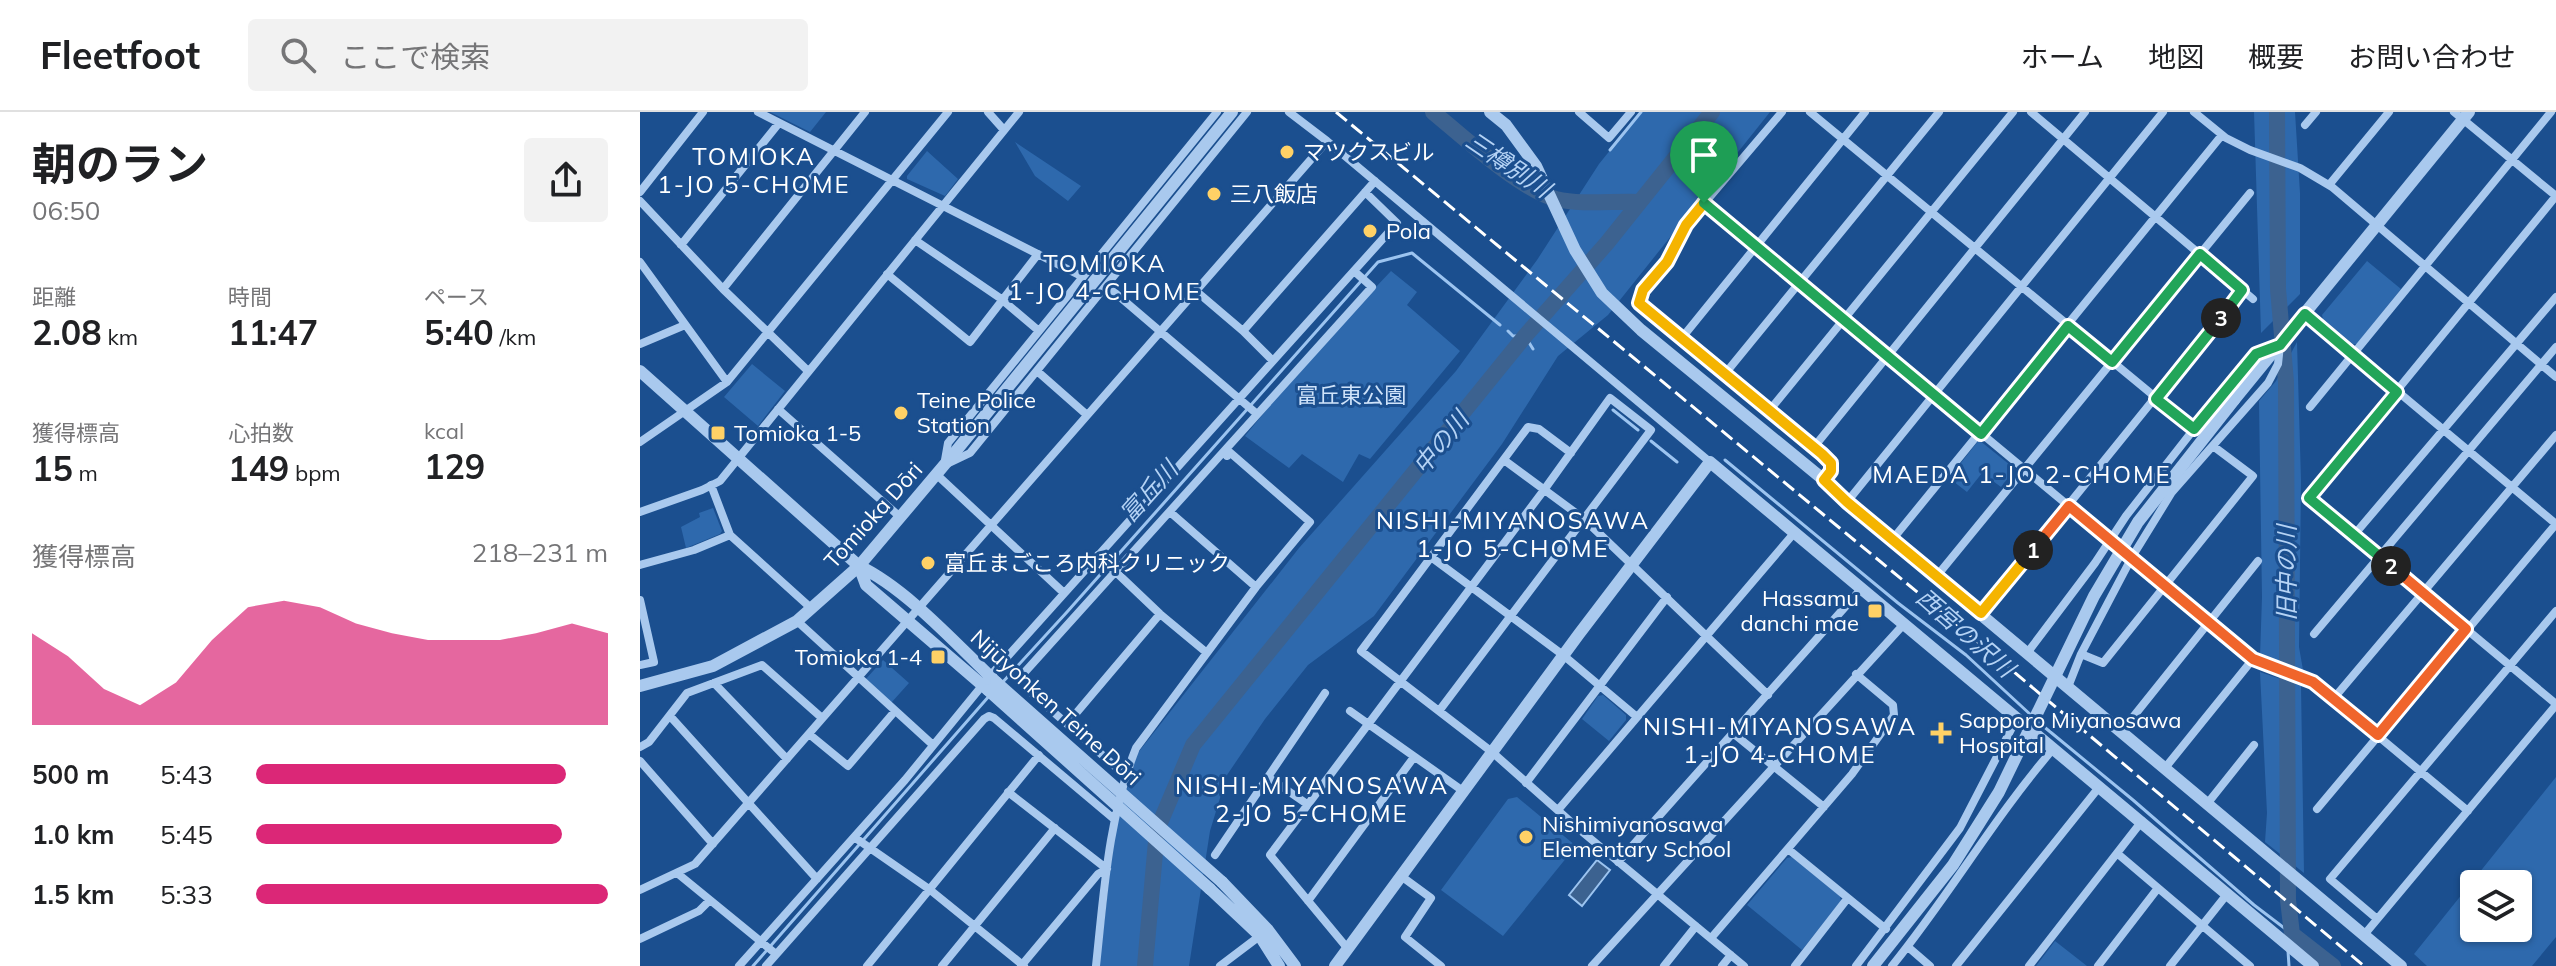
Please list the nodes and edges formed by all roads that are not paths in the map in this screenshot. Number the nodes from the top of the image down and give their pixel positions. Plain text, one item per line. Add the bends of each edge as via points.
1 (703, 112) edge
2 (758, 112) edge
3 (865, 112) edge
4 (948, 112) edge
5 (988, 112) edge
6 (1019, 112) edge
7 (1217, 112) edge
8 (1232, 112) edge
9 (1247, 112) edge
10 (1289, 112) edge
11 (1490, 112) edge
12 (1579, 112) edge
13 (1631, 112) edge
14 (1782, 112) edge
15 (1810, 112) edge
16 (1865, 112) edge
17 (1939, 112) edge
18 (2013, 112) edge
19 (2031, 112) edge
20 (2085, 112) edge
21 (2163, 112) edge
22 (2194, 112) edge
23 (2316, 112) edge
24 (2389, 112) edge
25 (2551, 112) edge
26 (2462, 115) edge
27 (779, 123) junction
28 (2305, 125) dead end
29 (1004, 130) junction
30 (2222, 135) junction
31 (2063, 138) junction
32 (1843, 140) junction
33 (1327, 141) junction
34 (834, 151) junction
35 (2512, 160) junction
36 (1887, 175) junction
37 (2110, 178) junction
38 (892, 180) junction
39 (1375, 181) junction
40 (2329, 185) junction
41 (640, 192) edge
42 (1365, 192) junction
43 (2250, 193) dead end
44 (640, 201) edge
45 (1704, 203) junction
46 (943, 206) junction
47 (1930, 212) junction
48 (2156, 217) junction
49 (2377, 227) junction
50 (915, 240) junction
51 (681, 245) junction
52 (1756, 246) junction
53 (1974, 248) junction
54 (1038, 254) junction
55 (2200, 254) junction
56 (640, 262) edge
57 (2424, 267) junction
58 (1355, 272) junction
59 (887, 274) junction
60 (645, 277) edge
61 (1083, 277) junction
62 (1800, 282) junction
63 (1107, 286) junction
64 (2021, 287) junction
65 (723, 289) junction
66 (2242, 290) junction
67 (1196, 291) junction
68 (2556, 297) edge
69 (2253, 299) dead end
70 (1002, 300) junction
71 (2468, 303) junction
72 (2305, 314) junction
73 (1844, 319) junction
74 (685, 325) junction
75 (2068, 326) junction
76 (1039, 331) junction
77 (1161, 331) junction
78 (1243, 331) junction
79 (767, 333) junction
80 (1681, 339) junction
81 (2517, 343) junction
82 (640, 344) edge
83 (2280, 345) junction
84 (2556, 347) edge
85 (1889, 356) junction
86 (2353, 356) junction
87 (1273, 361) junction
88 (2112, 362) junction
89 (2541, 365) junction
90 (640, 371) edge
91 (808, 371) junction
92 (1037, 371) junction
93 (1724, 375) junction
94 (2556, 377) edge
95 (727, 382) junction
96 (2397, 392) junction
97 (1934, 395) junction
98 (1241, 399) junction
99 (2156, 399) junction
100 (2310, 407) dead end
101 (778, 409) junction
102 (1769, 411) junction
103 (686, 412) junction
104 (1255, 413) junction
105 (1087, 415) junction
106 (2194, 429) junction
107 (2443, 430) junction
108 (1981, 434) junction
109 (2556, 435) edge
110 (640, 442) edge
111 (2213, 446) junction
112 (1814, 447) junction
113 (2469, 451) junction
114 (1227, 452) junction
115 (1571, 453) junction
116 (736, 459) junction
117 (1504, 460) junction
118 (1710, 462) junction
119 (940, 470) junction
120 (2024, 470) junction
121 (1824, 480) junction
122 (711, 485) junction
123 (2512, 487) junction
124 (1544, 490) junction
125 (1847, 502) junction
126 (2069, 506) junction
127 (640, 512) edge
128 (1170, 512) junction
129 (899, 516) junction
130 (1584, 519) junction
131 (992, 524) junction
132 (2556, 524) edge
133 (1795, 532) junction
134 (730, 535) junction
135 (2354, 535) junction
136 (1892, 540) junction
137 (2110, 540) junction
138 (1100, 557) junction
139 (1431, 557) junction
140 (2132, 557) junction
141 (2379, 557) junction
142 (2258, 561) dead end
143 (1633, 563) junction
144 (640, 565) edge
145 (859, 566) junction
146 (1114, 570) junction
147 (1936, 577) junction
148 (1472, 586) junction
149 (2165, 586) junction
150 (1256, 587) junction
151 (1862, 588) junction
152 (2423, 592) junction
153 (1064, 593) junction
154 (1667, 597) junction
155 (640, 600) edge
156 (812, 609) junction
157 (918, 609) junction
158 (2556, 611) edge
159 (1981, 613) junction
160 (1160, 614) junction
161 (1511, 616) junction
162 (908, 620) junction
163 (797, 621) junction
164 (2208, 621) junction
165 (1904, 624) junction
166 (2466, 629) junction
167 (2314, 634) dead end
168 (1706, 636) junction
169 (2028, 652) junction
170 (1207, 653) junction
171 (2081, 654) junction
172 (1563, 655) junction
173 (2253, 659) junction
174 (640, 665) edge
175 (2510, 665) junction
176 (1856, 674) junction
177 (857, 678) junction
178 (1400, 681) junction
179 (714, 683) junction
180 (989, 683) junction
181 (1601, 685) junction
182 (640, 686) edge
183 (2068, 687) junction
184 (1325, 693) dead end
185 (1768, 695) junction
186 (2334, 698) junction
187 (2556, 704) edge
188 (895, 711) junction
189 (1350, 711) dead end
190 (1439, 711) junction
191 (670, 716) junction
192 (1637, 717) junction
193 (822, 718) junction
194 (2017, 718) junction
195 (1368, 723) junction
196 (1067, 724) junction
197 (2121, 732) junction
198 (809, 734) junction
199 (1734, 734) junction
200 (2378, 735) junction
201 (933, 745) junction
202 (2254, 745) dead end
203 (640, 747) edge
204 (2054, 748) junction
205 (1492, 752) junction
206 (1039, 755) junction
207 (1414, 757) junction
208 (787, 759) junction
209 (640, 761) edge
210 (1773, 765) junction
211 (2165, 768) junction
212 (2421, 772) junction
213 (1125, 775) junction
214 (1268, 777) junction
215 (1526, 783) junction
216 (2100, 786) junction
217 (1463, 791) junction
218 (1008, 792) junction
219 (749, 802) junction
220 (1307, 804) junction
221 (2207, 804) junction
222 (1824, 807) junction
223 (2317, 809) dead end
224 (1558, 810) junction
225 (2468, 811) junction
226 (1114, 819) junction
227 (2142, 821) junction
228 (1055, 828) junction
229 (856, 838) junction
230 (713, 844) junction
231 (867, 847) junction
232 (1788, 849) junction
233 (2118, 854) junction
234 (1215, 855) dead end
235 (1618, 862) junction
236 (1107, 869) junction
237 (677, 873) junction
238 (1401, 876) junction
239 (817, 879) junction
240 (2158, 888) junction
241 (929, 889) junction
242 (640, 890) edge
243 (2228, 893) junction
244 (1655, 894) junction
245 (1847, 899) junction
246 (710, 900) junction
247 (1308, 901) junction
248 (2376, 918) junction
249 (975, 926) junction
250 (1696, 926) junction
251 (2202, 926) junction
252 (1886, 929) junction
253 (1264, 933) junction
254 (2364, 935) junction
255 (1712, 937) junction
256 (640, 939) edge
257 (1908, 947) junction
258 (769, 948) junction
259 (1348, 949) junction
260 (1731, 955) junction
261 (739, 966) edge
262 (766, 966) edge
263 (867, 966) edge
264 (942, 966) edge
265 (1023, 966) edge
266 (1096, 966) edge
267 (1220, 966) edge
268 (1279, 966) edge
269 (1295, 966) edge
270 (1335, 966) edge
271 (1441, 966) edge
272 (1592, 966) edge
273 (1664, 966) edge
274 (1722, 966) edge
275 (1744, 966) edge
276 (1795, 966) edge
277 (1856, 966) edge
278 (1873, 966) edge
279 (1892, 966) edge
280 (1930, 966) edge
281 (1956, 966) edge
282 (2029, 966) edge
283 (2098, 966) edge
284 (2170, 966) edge
285 (2250, 966) edge
286 (2313, 966) edge
287 (2401, 966) edge

1 - 41 street
2 - 27 street
3 - 34 street
4 - 38 street
5 - 29 street
6 - 29 street
7 - 61 street
8 - 119 street, Tomioka Dōri
9 - 63 street
10 - 33 street
11 - 121 street via 1536,166 1575,250 1602,293
12 - 13 street via 1609,138
14 - 45 street
15 - 32 street
16 - 32 street
17 - 36 street
18 - 47 street
19 - 31 street
20 - 31 street
21 - 37 street
22 - 30 street
23 - 28 street
24 - 40 street
25 - 35 street
26 - 35 street
26 - 49 street
27 - 34 street
27 - 51 street
29 - 46 street
30 - 40 street
30 - 48 street
31 - 37 street
31 - 53 street
32 - 36 street
32 - 52 street
33 - 39 street
33 - 67 street
34 - 38 street
34 - 65 street
35 - 57 street
35 - 71 street via 2556,196
36 - 47 street
36 - 62 street
37 - 48 street
37 - 64 street
38 - 46 street
38 - 79 street
39 - 42 street
39 - 118 street
40 - 49 street
42 - 58 street via 1397,223
42 - 78 street
43 - 55 street
44 - 51 street
45 - 52 street
45 - 80 street via 1639,303
46 - 50 street
46 - 54 street
47 - 53 street
47 - 73 street
48 - 55 street
48 - 75 street
49 - 57 street
49 - 72 street
50 - 59 street
50 - 70 street
51 - 65 street
52 - 62 street
52 - 80 street
53 - 64 street
53 - 85 street
54 - 61 street
54 - 70 street
55 - 66 street
55 - 88 street
56 - 60 street
57 - 71 street
57 - 86 street
58 - 87 street
58 - 104 street via 1372,287
59 - 70 street via 970,342
59 - 91 street
60 - 74 street
61 - 76 street
62 - 73 street
62 - 93 street
63 - 77 street
63 - 92 street
64 - 75 street
64 - 97 street
65 - 79 street
66 - 69 street
66 - 99 street
67 - 77 street
67 - 78 street
68 - 81 street
70 - 76 street
71 - 81 street
71 - 96 street
72 - 83 street
72 - 86 street
73 - 85 street
73 - 102 street
74 - 82 street
74 - 95 street
75 - 88 street
75 - 108 street
76 - 119 street via 948,443
77 - 98 street
77 - 105 street
78 - 87 street
79 - 91 street
79 - 95 street
80 - 93 street
81 - 89 street
81 - 107 street
83 - 106 street via 2256,354
83 - 111 street via 2271,377
83 - 278 street, bridge via 2138,522 2094,596 1999,792 1953,865
84 - 89 street
85 - 97 street
85 - 112 street
86 - 96 street
86 - 100 street
87 - 98 street
88 - 99 street
88 - 120 street
89 - 94 street
89 - 113 street
90 - 103 street, Nijūyonken Teine Dōri
91 - 101 street
92 - 105 street
92 - 119 street via 970,453
93 - 102 street
95 - 103 street
96 - 107 street
96 - 135 street via 2309,498
97 - 108 street
97 - 125 street
98 - 104 street
98 - 138 street
99 - 106 street
99 - 126 street
101 - 116 street
101 - 129 street
102 - 112 street
103 - 110 street
103 - 116 street, Nijūyonken Teine Dōri
104 - 114 street
105 - 131 street
106 - 137 street
107 - 113 street
107 - 135 street
108 - 120 street
108 - 136 street
109 - 123 street
111 - 140 street via 2172,492
111 - 149 street via 2253,476
112 - 121 street via 1831,463
113 - 123 street
113 - 141 street
114 - 128 street
114 - 150 street via 1310,522
115 - 117 street via 1528,427
115 - 124 street
115 - 130 street via 1610,398 1651,430
116 - 122 street
116 - 145 street, Nijūyonken Teine Dōri
117 - 124 street
117 - 139 street
118 - 133 street
118 - 143 street
119 - 129 street, Tomioka Dōri
119 - 131 street
120 - 126 street
120 - 147 street
121 - 125 street
122 - 127 street
122 - 134 street
123 - 132 street
123 - 152 street
124 - 130 street
124 - 148 street
125 - 136 street
126 - 137 street
126 - 159 street
128 - 146 street
128 - 150 street
129 - 145 street, Tomioka Dōri
130 - 143 street
130 - 161 street
131 - 153 street
131 - 157 street
132 - 166 street
133 - 151 street
133 - 168 street
134 - 144 street
134 - 156 street
135 - 141 street
136 - 147 street
137 - 140 street
137 - 169 street
138 - 146 street
138 - 153 street
139 - 148 street
139 - 178 street via 1361,651
140 - 149 street
140 - 171 street
141 - 152 street
141 - 167 street
142 - 164 street
143 - 154 street
143 - 172 street
145 - 156 street, Tomioka Dōri
145 - 157 street, Nijūyonken Teine Dōri via 879,575
145 - 162 street, Nijūyonken Teine Dōri via 866,585
146 - 160 street
146 - 196 street via 1024,673 1025,687
147 - 159 street
148 - 161 street
148 - 178 street
149 - 164 street
149 - 171 street via 2103,663
150 - 170 street
151 - 165 street
151 - 185 street
152 - 166 street
152 - 186 street
153 - 180 street
154 - 168 street
154 - 181 street
155 - 174 street via 654,662
156 - 163 street, Tomioka Dōri
157 - 162 street
157 - 180 street, Nijūyonken Teine Dōri
158 - 175 street
159 - 169 street
160 - 170 street
160 - 196 street
161 - 172 street
161 - 190 street
162 - 177 street
162 - 180 street, Nijūyonken Teine Dōri
163 - 177 street
163 - 182 street, Tomioka Dōri via 713,666
164 - 173 street
164 - 197 street
165 - 176 street
165 - 194 street
166 - 175 street
166 - 200 street
168 - 185 street
168 - 192 street
169 - 183 street
170 - 213 street via 1136,748
171 - 183 street
172 - 181 street
172 - 205 street
173 - 186 street via 2313,682
173 - 211 street
175 - 187 street
175 - 212 street
176 - 210 street
176 - 222 street via 1893,705 1894,715
177 - 188 street
177 - 193 street
178 - 190 street
178 - 195 street
179 - 191 street via 687,693
179 - 193 street via 762,665
179 - 208 street
180 - 201 street
180 - 253 street, Nijūyonken Teine Dōri, bridge
180 - 253 street, Nijūyonken Teine Dōri, bridge via 1222,882
181 - 192 street
181 - 215 street
183 - 197 street
184 - 214 street
185 - 199 street
186 - 200 street
187 - 225 street
188 - 198 street via 848,766
188 - 201 street
189 - 195 street
190 - 205 street
191 - 203 street
191 - 219 street
192 - 224 street
193 - 198 street
194 - 204 street
194 - 252 street via 1960,828
195 - 207 street
195 - 220 street
196 - 213 street
197 - 211 street
198 - 208 street
199 - 210 street
199 - 235 street
200 - 212 street
200 - 223 street
201 - 229 street
202 - 221 street
204 - 216 street
204 - 257 street
205 - 215 street
205 - 217 street
206 - 218 street
206 - 226 street
206 - 231 street via 989,716
207 - 217 street
207 - 247 street
208 - 219 street
209 - 230 street
210 - 222 street
210 - 244 street
211 - 221 street
212 - 225 street
212 - 248 street via 2330,879
213 - 226 street
214 - 220 street
214 - 234 street
215 - 224 street
216 - 227 street
216 - 281 street
217 - 238 street
218 - 228 street
218 - 241 street
219 - 230 street
219 - 239 street
220 - 247 street via 1270,855
221 - 254 street
222 - 232 street
224 - 235 street
225 - 248 street
226 - 236 street
227 - 233 street
227 - 243 street
228 - 236 street
228 - 249 street
229 - 231 street
229 - 239 street
230 - 237 street via 695,864
231 - 241 street
231 - 258 street
232 - 245 street
232 - 255 street
233 - 240 street
233 - 282 street
235 - 244 street
236 - 265 street
236 - 266 street
237 - 242 street
237 - 246 street
238 - 259 street
238 - 271 street via 1431,898 1405,937
239 - 258 street
240 - 251 street
240 - 283 street
241 - 249 street
241 - 263 street
243 - 251 street
243 - 286 street
244 - 250 street
244 - 272 street
245 - 252 street
245 - 276 street
246 - 256 street via 699,911
246 - 258 street
247 - 259 street
248 - 254 street
249 - 264 street
249 - 265 street
250 - 255 street
250 - 273 street
251 - 284 street
251 - 285 street
252 - 277 street
253 - 267 street
253 - 268 street
253 - 269 street
254 - 287 street
255 - 260 street
257 - 279 street
257 - 280 street
258 - 261 street
258 - 262 street
259 - 270 street
260 - 274 street
260 - 275 street

